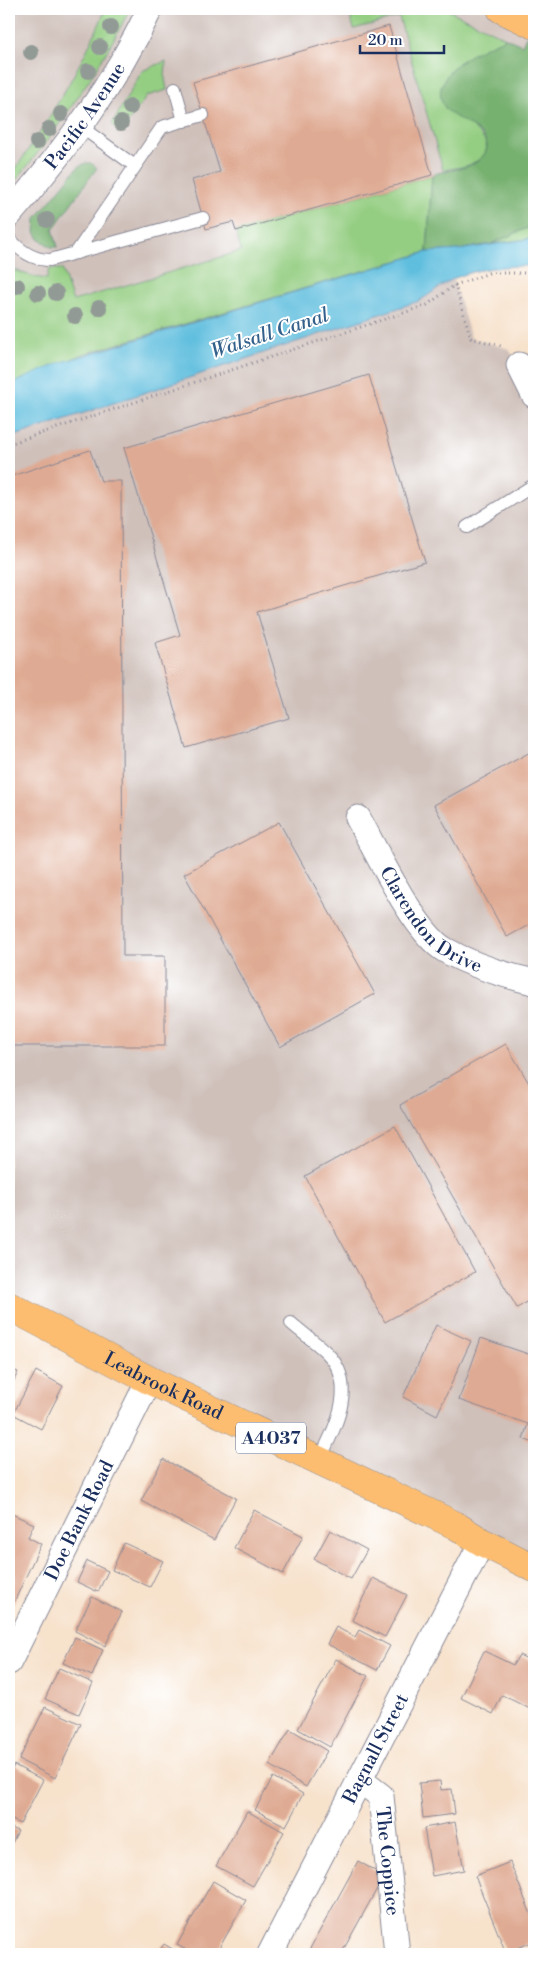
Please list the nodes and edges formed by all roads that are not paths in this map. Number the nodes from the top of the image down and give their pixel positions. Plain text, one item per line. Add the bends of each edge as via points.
1 (150, 9) edge
2 (501, 9) edge
3 (533, 24) edge
4 (175, 88) dead end
5 (203, 116) dead end
6 (184, 121) junction
7 (81, 127) junction
8 (135, 166) junction
9 (9, 215) edge
10 (203, 218) dead end
11 (9, 238) edge
12 (76, 253) junction
13 (519, 365) road end
14 (534, 396) edge
15 (534, 485) edge
16 (467, 527) dead end
17 (358, 818) dead end
18 (534, 982) edge
19 (9, 1306) edge
20 (291, 1323) dead end
21 (149, 1380) junction
22 (319, 1461) junction
23 (482, 1542) junction
24 (534, 1568) edge
25 (9, 1662) edge
26 (360, 1780) junction
27 (270, 1954) edge
28 (397, 1954) edge

1 - 7 street, Pacific Avenue
2 - 3 main road
4 - 6 lane
5 - 6 lane
6 - 8 lane via 162,127
7 - 8 lane
7 - 9 street, Pacific Avenue
8 - 12 lane
10 - 12 lane
11 - 12 lane via 26,254 41,260
13 - 14 street
15 - 16 lane
17 - 18 street, Clarendon Drive via 421,929 444,950 492,972
19 - 21 main road, Leabrook Road / A4037
20 - 22 lane via 332,1358 344,1388 341,1413
21 - 22 main road, Leabrook Road / A4037
21 - 25 street, Doe Bank Road
22 - 23 main road, Leabrook Road / A4037 via 455,1525
23 - 24 main road, Leabrook Road / A4037
23 - 26 street, Bagnall Street
26 - 27 street, Bagnall Street
26 - 28 street, The Coppice via 380,1796

